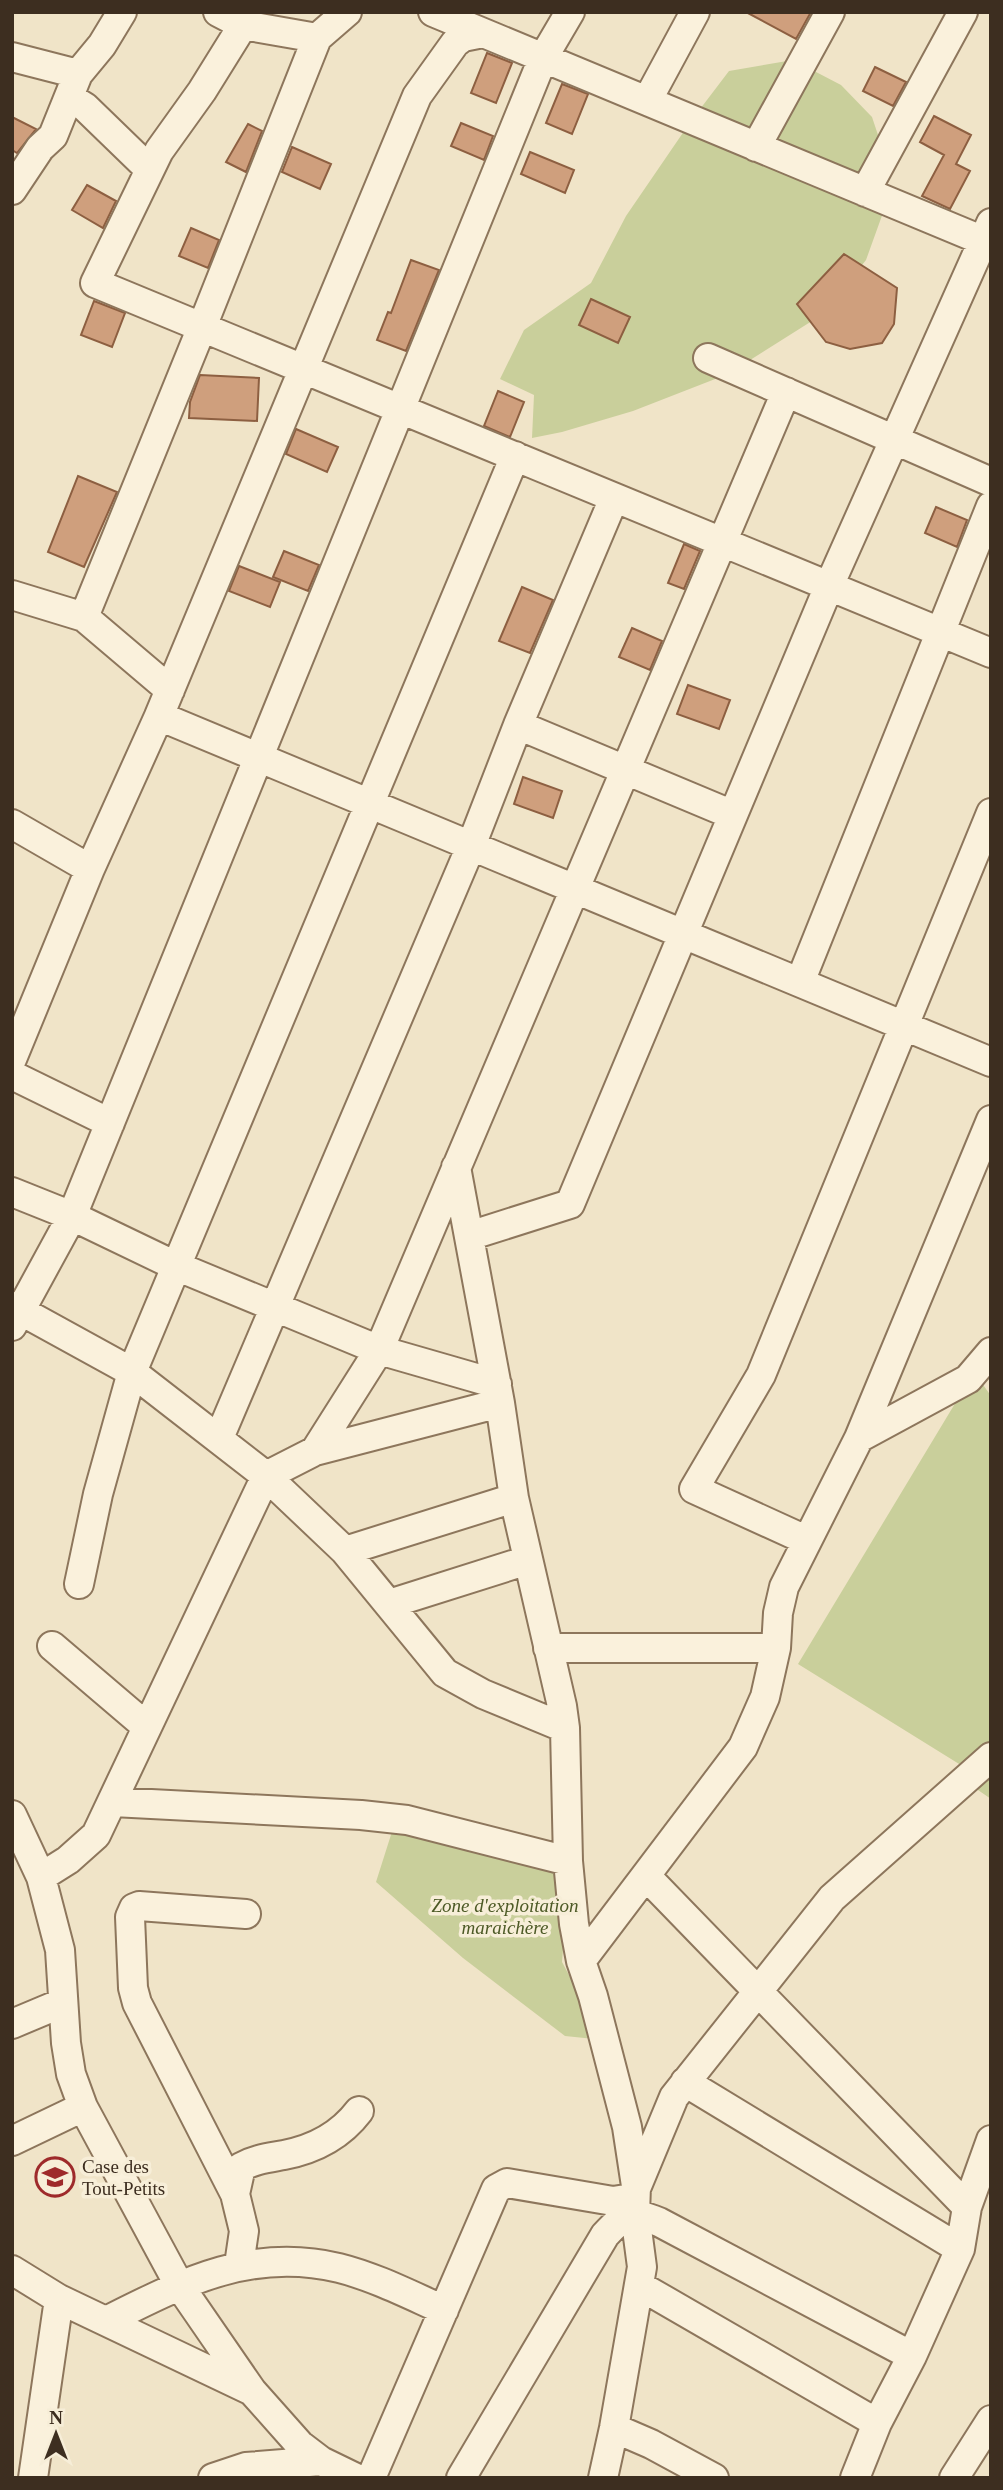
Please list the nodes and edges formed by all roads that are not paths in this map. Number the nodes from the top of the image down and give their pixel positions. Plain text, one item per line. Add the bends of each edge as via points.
1 (122, 12) edge
2 (346, 12) edge
3 (433, 12) edge
4 (569, 12) edge
5 (695, 12) edge
6 (830, 12) edge
7 (963, 12) edge
8 (230, 18) edge
9 (483, 33) junction
10 (317, 38) junction
11 (12, 57) edge
12 (543, 58) junction
13 (74, 86) junction
14 (647, 101) junction
15 (756, 147) junction
16 (149, 169) junction
17 (12, 190) edge
18 (865, 192) junction
19 (988, 236) edge
20 (202, 327) junction
21 (708, 358) dead end
22 (303, 369) junction
23 (786, 392) junction
24 (401, 409) junction
25 (894, 439) junction
26 (515, 456) junction
27 (991, 482) edge
28 (614, 498) junction
29 (991, 506) edge
30 (723, 542) junction
31 (829, 586) junction
32 (12, 595) edge
33 (84, 617) junction
34 (940, 632) junction
35 (991, 653) edge
36 (170, 690) junction
37 (159, 716) junction
38 (518, 725) junction
39 (258, 758) junction
40 (626, 769) junction
41 (369, 804) junction
42 (991, 813) edge
43 (733, 815) junction
44 (12, 824) edge
45 (471, 846) junction
46 (90, 869) junction
47 (575, 889) junction
48 (684, 934) junction
49 (800, 982) junction
50 (904, 1026) junction
51 (12, 1059) edge
52 (991, 1062) edge
53 (12, 1075) edge
54 (991, 1120) edge
55 (110, 1123) junction
56 (456, 1167) junction
57 (12, 1192) edge
58 (72, 1216) junction
59 (469, 1236) junction
60 (176, 1266) junction
61 (276, 1308) junction
62 (15, 1314) edge
63 (379, 1350) junction
64 (991, 1352) edge
65 (132, 1372) junction
66 (499, 1394) junction
67 (219, 1438) junction
68 (859, 1438) junction
69 (315, 1451) junction
70 (266, 1476) junction
71 (514, 1498) junction
72 (806, 1540) junction
73 (345, 1551) junction
74 (528, 1560) junction
75 (79, 1584) dead end
76 (389, 1604) junction
77 (52, 1646) dead end
78 (548, 1648) junction
79 (776, 1648) junction
80 (147, 1727) junction
81 (565, 1728) junction
82 (991, 1757) edge
83 (113, 1802) junction
84 (12, 1815) edge
85 (568, 1861) junction
86 (646, 1876) junction
87 (41, 1877) junction
88 (246, 1914) dead end
89 (581, 1961) junction
90 (758, 1991) junction
91 (62, 2003) junction
92 (12, 2024) edge
93 (685, 2082) junction
94 (83, 2107) junction
95 (359, 2111) dead end
96 (12, 2141) edge
97 (989, 2153) edge
98 (235, 2194) junction
99 (635, 2200) junction
100 (967, 2207) junction
101 (960, 2249) junction
102 (239, 2265) junction
103 (19, 2283) edge
104 (179, 2285) junction
105 (640, 2286) junction
106 (60, 2299) junction
107 (444, 2310) junction
108 (108, 2320) junction
109 (912, 2356) junction
110 (253, 2391) junction
111 (991, 2420) edge
112 (877, 2423) junction
113 (614, 2428) junction
114 (321, 2460) junction
115 (33, 2478) edge
116 (213, 2478) edge
117 (356, 2478) edge
118 (371, 2478) edge
119 (460, 2478) edge
120 (603, 2478) edge
121 (714, 2478) edge
122 (855, 2478) edge
123 (954, 2478) edge

1 - 13 street
2 - 10 street
3 - 9 street
4 - 12 street
5 - 14 street
6 - 15 street
7 - 18 street
8 - 10 street
8 - 16 street via 209,80
9 - 12 street
9 - 22 street via 455,43 421,87
10 - 20 street
11 - 13 street
12 - 14 street
12 - 24 street
13 - 16 street via 85,107
13 - 17 street via 53,136
14 - 15 street
15 - 18 street
16 - 20 street via 95,283
18 - 19 street
19 - 25 street
20 - 22 street
20 - 33 street
21 - 23 street
22 - 24 street
22 - 36 street
23 - 25 street
23 - 30 street
24 - 26 street
24 - 39 street
25 - 27 street
25 - 31 street
26 - 28 street
26 - 41 street
28 - 30 street
28 - 38 street
29 - 34 street
30 - 31 street
30 - 40 street
31 - 34 street
31 - 43 street
32 - 33 street
33 - 36 street
34 - 35 street
34 - 49 street
36 - 37 street
37 - 39 street
37 - 46 street
38 - 40 street
38 - 45 street
39 - 41 street
39 - 55 street
40 - 43 street
40 - 47 street
41 - 45 street
41 - 60 street
42 - 50 street
43 - 48 street
44 - 46 street
45 - 47 street
45 - 61 street
46 - 51 street
47 - 48 street
47 - 56 street
48 - 49 street
48 - 59 street via 570,1204
49 - 50 street
50 - 52 street
50 - 72 street via 761,1375 694,1489
53 - 55 street
54 - 68 street
55 - 58 street
56 - 59 street
56 - 63 street
57 - 58 street
58 - 60 street
58 - 62 street
59 - 66 street
60 - 61 street
60 - 65 street
61 - 63 street
61 - 67 street
62 - 65 street
63 - 66 street
63 - 69 street
64 - 68 street via 968,1379
65 - 67 street
65 - 75 street
66 - 69 street
66 - 71 street
67 - 70 street
68 - 72 street
69 - 70 street
70 - 73 street
70 - 80 street
71 - 73 street
71 - 74 street
72 - 79 street via 780,1600
73 - 76 street
74 - 76 street
74 - 78 street
76 - 81 street via 445,1673
77 - 80 street
78 - 79 street
78 - 81 street
79 - 86 street via 765,1697 743,1747
80 - 83 street
81 - 85 street
82 - 90 street via 832,1898
83 - 85 street via 407,1820
83 - 87 street via 96,1835
84 - 87 street
85 - 89 street
86 - 89 street
86 - 90 street
87 - 91 street via 60,1950
88 - 98 street via 139,1906 130,1916 137,2003
89 - 99 street via 627,2127
90 - 93 street
90 - 100 street
91 - 92 street
91 - 94 street via 71,2074
93 - 99 street via 674,2097
93 - 101 street
94 - 96 street
94 - 104 street
95 - 98 street via 347,2127 321,2144 241,2167
97 - 100 street
98 - 102 street via 244,2231
99 - 105 street
99 - 107 street via 614,2201 507,2183 496,2189
99 - 109 street via 659,2222
99 - 119 street via 605,2235
100 - 101 street
101 - 109 street
102 - 104 street
102 - 107 street via 299,2262 339,2268
103 - 106 street
104 - 108 street
104 - 110 street
105 - 112 street
105 - 113 street
106 - 108 street
106 - 115 street
107 - 118 street
108 - 110 street
109 - 112 street
110 - 114 street via 283,2428
111 - 123 street
112 - 122 street
113 - 120 street
113 - 121 street
114 - 116 street via 246,2467
114 - 117 street

